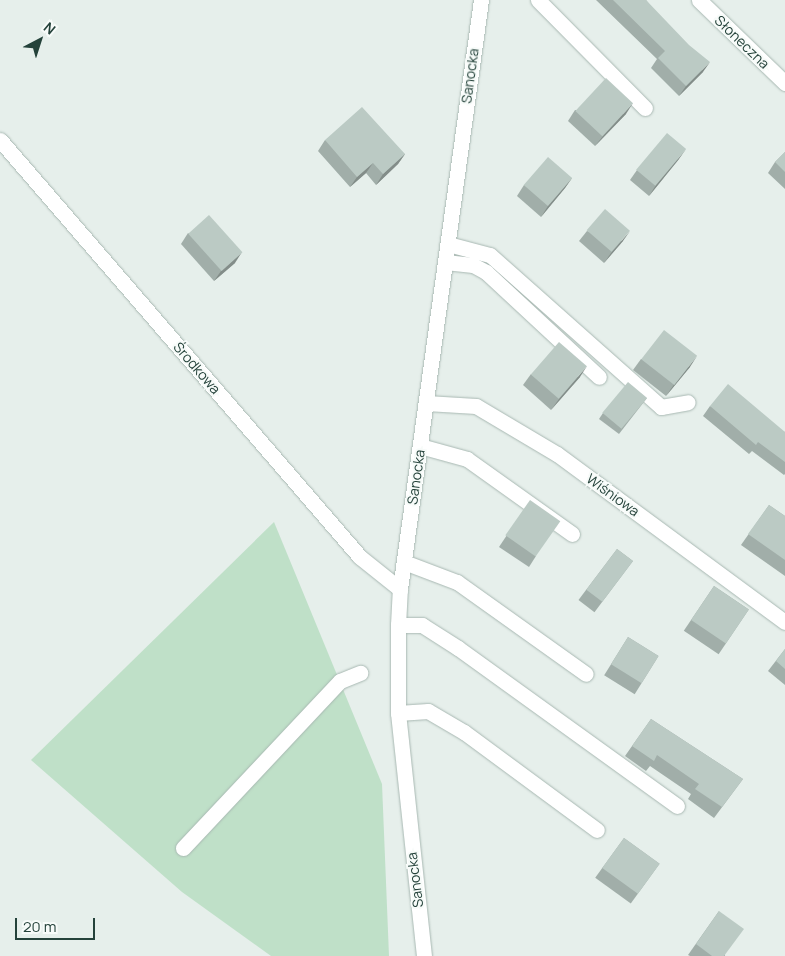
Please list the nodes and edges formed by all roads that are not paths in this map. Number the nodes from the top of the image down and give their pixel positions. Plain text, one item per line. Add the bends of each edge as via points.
1 (481, 0) edge
2 (538, 0) edge
3 (699, 0) edge
4 (785, 83) edge
5 (644, 108) dead end
6 (0, 140) edge
7 (448, 244) junction
8 (445, 262) junction
9 (599, 377) dead end
10 (426, 402) junction
11 (688, 402) dead end
12 (420, 446) junction
13 (572, 534) dead end
14 (404, 562) junction
15 (400, 589) junction
16 (785, 622) edge
17 (398, 625) junction
18 (360, 673) dead end
19 (586, 674) dead end
20 (398, 713) junction
21 (677, 806) dead end
22 (597, 830) dead end
23 (182, 848) dead end
24 (424, 956) edge

1 - 7 street, Sanocka
2 - 5 street
3 - 4 street, Słoneczna
6 - 15 street, Środkowa via 360,557
7 - 8 street, Sanocka
7 - 11 street via 490,255 662,407
8 - 9 street via 473,265 486,272
8 - 10 street, Sanocka
10 - 12 street, Sanocka
10 - 16 street, Wiśniowa via 476,406 557,454
12 - 13 street via 467,459
12 - 14 street, Sanocka
14 - 15 street, Sanocka
14 - 19 street via 457,582
15 - 17 street, Sanocka
17 - 20 street, Sanocka
17 - 21 street via 422,626 458,648
18 - 23 street via 340,681
20 - 22 street via 428,711 464,732
20 - 24 street, Sanocka

